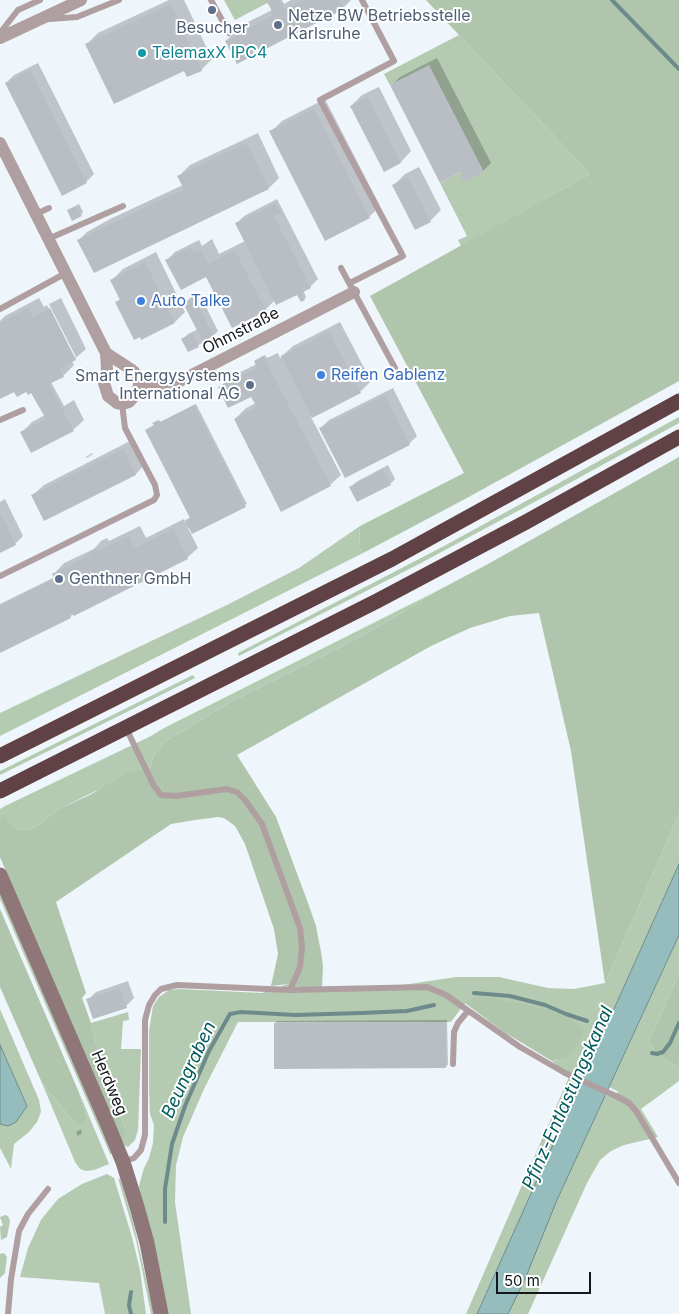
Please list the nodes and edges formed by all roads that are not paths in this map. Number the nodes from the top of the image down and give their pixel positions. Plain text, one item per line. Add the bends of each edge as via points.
1 (40, 0) edge
2 (81, 0) edge
3 (119, 0) edge
4 (211, 0) edge
5 (362, 0) edge
6 (38, 20) junction
7 (0, 33) edge
8 (229, 33) dead end
9 (0, 38) edge
10 (0, 143) edge
11 (123, 206) dead end
12 (49, 208) dead end
13 (36, 214) junction
14 (48, 239) junction
15 (342, 268) dead end
16 (66, 273) junction
17 (352, 287) junction
18 (0, 309) edge
19 (106, 353) junction
20 (396, 368) dead end
21 (139, 384) junction
22 (679, 401) edge
23 (122, 404) junction
24 (22, 410) dead end
25 (0, 420) edge
26 (679, 437) edge
27 (0, 576) edge
28 (126, 728) junction
29 (0, 756) edge
30 (0, 791) edge
31 (0, 875) edge
32 (290, 990) junction
33 (468, 1011) junction
34 (453, 1064) dead end
35 (122, 1162) junction
36 (679, 1183) edge
37 (48, 1189) dead end
38 (8, 1314) edge
39 (161, 1314) edge

1 - 7 lane via 18,10
2 - 6 street
3 - 6 lane via 77,17
4 - 8 lane
5 - 17 lane via 394,61 320,100 403,256
6 - 9 street
10 - 13 street
11 - 14 lane
12 - 13 lane
13 - 14 street
14 - 16 street
15 - 17 lane
16 - 18 lane
16 - 19 street
17 - 20 lane
17 - 21 street, Ohmstraße via 180,381 160,385
19 - 21 street via 132,370 138,376
19 - 23 street via 104,383 108,396
21 - 23 street via 135,397
22 - 29 highway via 392,560
23 - 27 lane via 125,428 155,485 157,494 154,500
24 - 25 lane
26 - 28 highway via 386,596
28 - 30 highway
28 - 32 lane via 161,795 227,789 237,792 262,824 300,928 300,967
31 - 35 main road, Herdweg
32 - 33 lane via 427,987 446,995
32 - 35 lane via 177,985 161,989 155,995 145,1020 145,1135 141,1150 134,1158
33 - 34 lane via 454,1032
33 - 36 lane via 520,1047 628,1103
35 - 39 main road, Herdweg via 147,1243
37 - 38 lane via 19,1231

